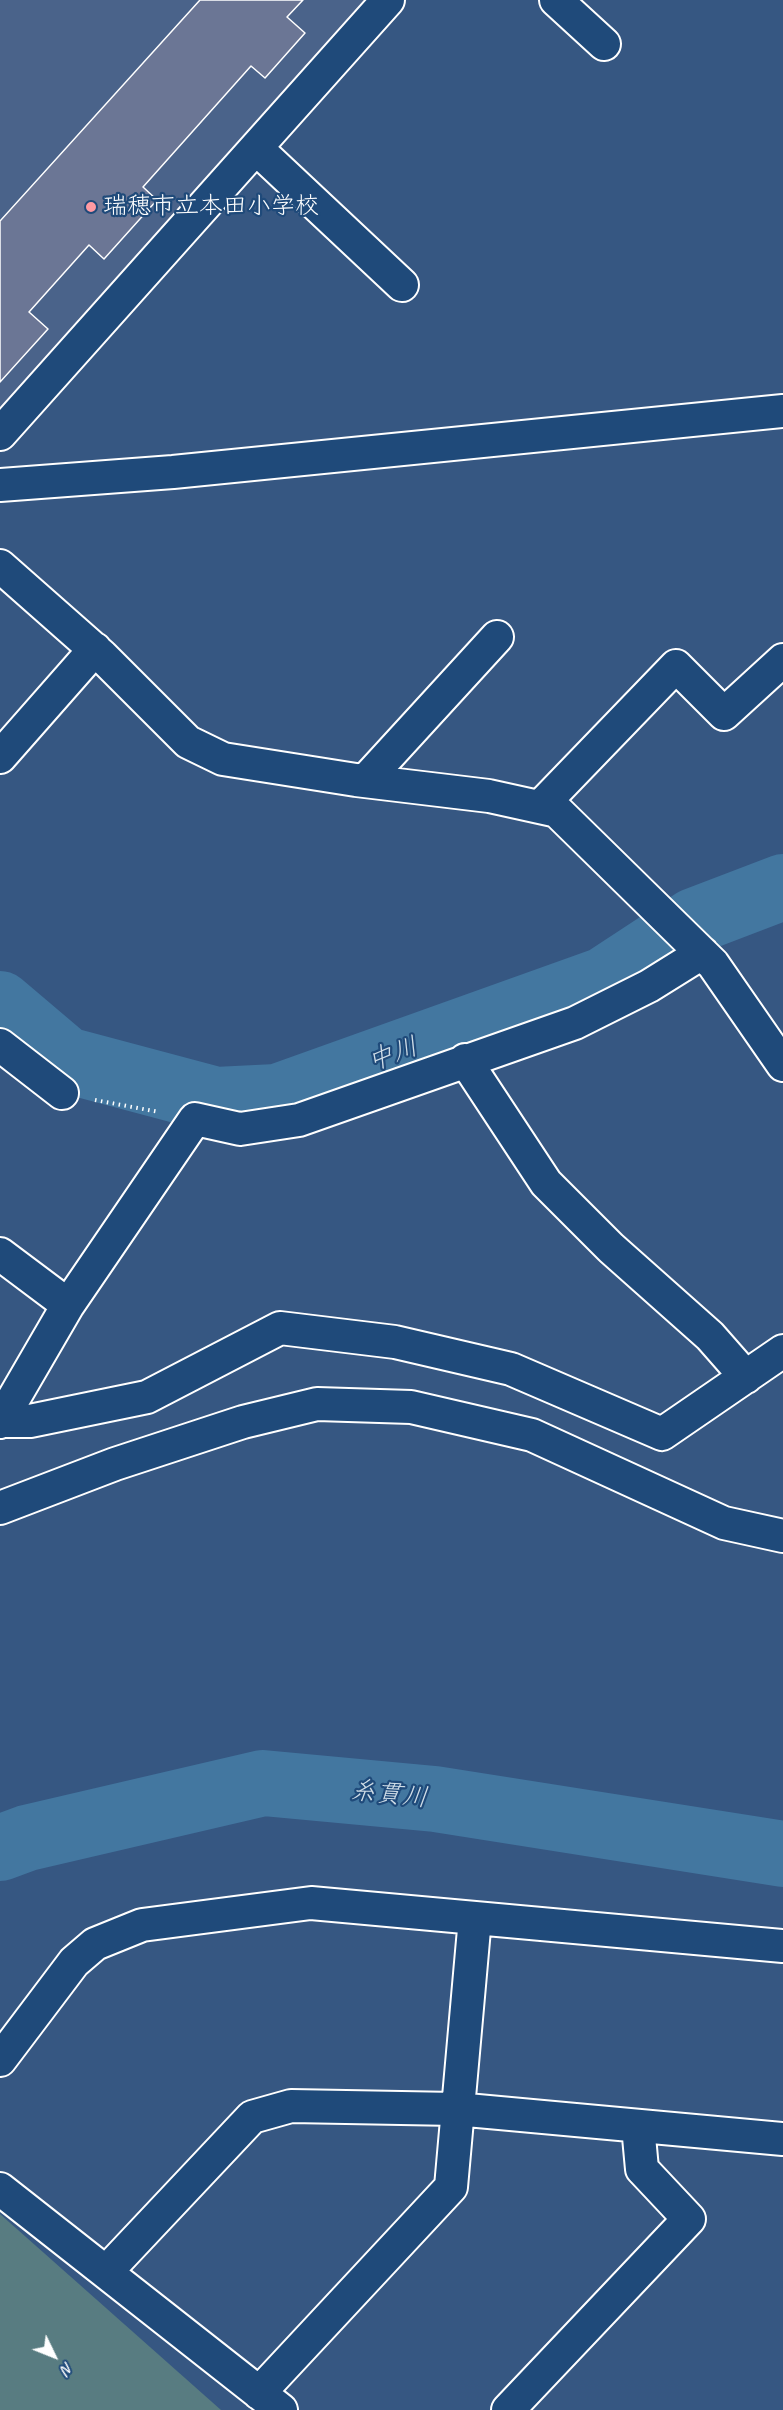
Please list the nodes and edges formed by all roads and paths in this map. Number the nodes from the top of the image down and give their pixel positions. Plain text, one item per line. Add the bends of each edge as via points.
1 (388, 0) edge
2 (556, 0) edge
3 (604, 44) dead end
4 (255, 148) junction
5 (402, 285) dead end
6 (783, 411) edge
7 (0, 434) edge
8 (0, 486) edge
9 (0, 566) edge
10 (497, 637) dead end
11 (95, 649) junction
12 (783, 660) edge
13 (0, 757) edge
14 (366, 780) junction
15 (540, 807) junction
16 (702, 953) junction
17 (0, 1045) edge
18 (465, 1060) junction
19 (783, 1065) edge
20 (62, 1093) joint
21 (195, 1119) junction
22 (0, 1254) edge
23 (68, 1305) junction
24 (783, 1351) edge
25 (746, 1377) junction
26 (1, 1422) edge
27 (0, 1508) edge
28 (783, 1536) edge
29 (475, 1918) junction
30 (783, 1946) edge
31 (0, 2060) edge
32 (456, 2109) junction
33 (638, 2126) junction
34 (783, 2139) edge
35 (0, 2189) edge
36 (106, 2272) junction
37 (270, 2401) edge
38 (508, 2410) edge

1 - 4 street
2 - 3 street
4 - 5 street
4 - 7 street
6 - 8 street
9 - 11 street
10 - 14 street
11 - 13 street
11 - 14 street via 188,742 223,759
12 - 15 street via 724,714 676,666
14 - 15 street via 489,796
15 - 16 street via 557,811
16 - 18 street via 649,986 574,1023
16 - 19 street
17 - 20 street
18 - 21 street via 299,1120 240,1129
18 - 25 street via 546,1183 611,1248 710,1336
20 - 21 path
21 - 23 street
22 - 23 street
23 - 26 street
24 - 25 street
25 - 26 street via 662,1434 511,1369 395,1342 280,1328 147,1396 30,1421
27 - 28 street via 243,1422 317,1404 411,1407 532,1435 724,1523
29 - 30 street
29 - 31 street via 311,1903 142,1925 95,1944 74,1962
29 - 32 street
32 - 33 street
32 - 36 street via 291,2106 252,2117
32 - 37 street via 451,2187
33 - 34 street
33 - 38 street via 642,2169 689,2219
35 - 36 street
36 - 37 street

